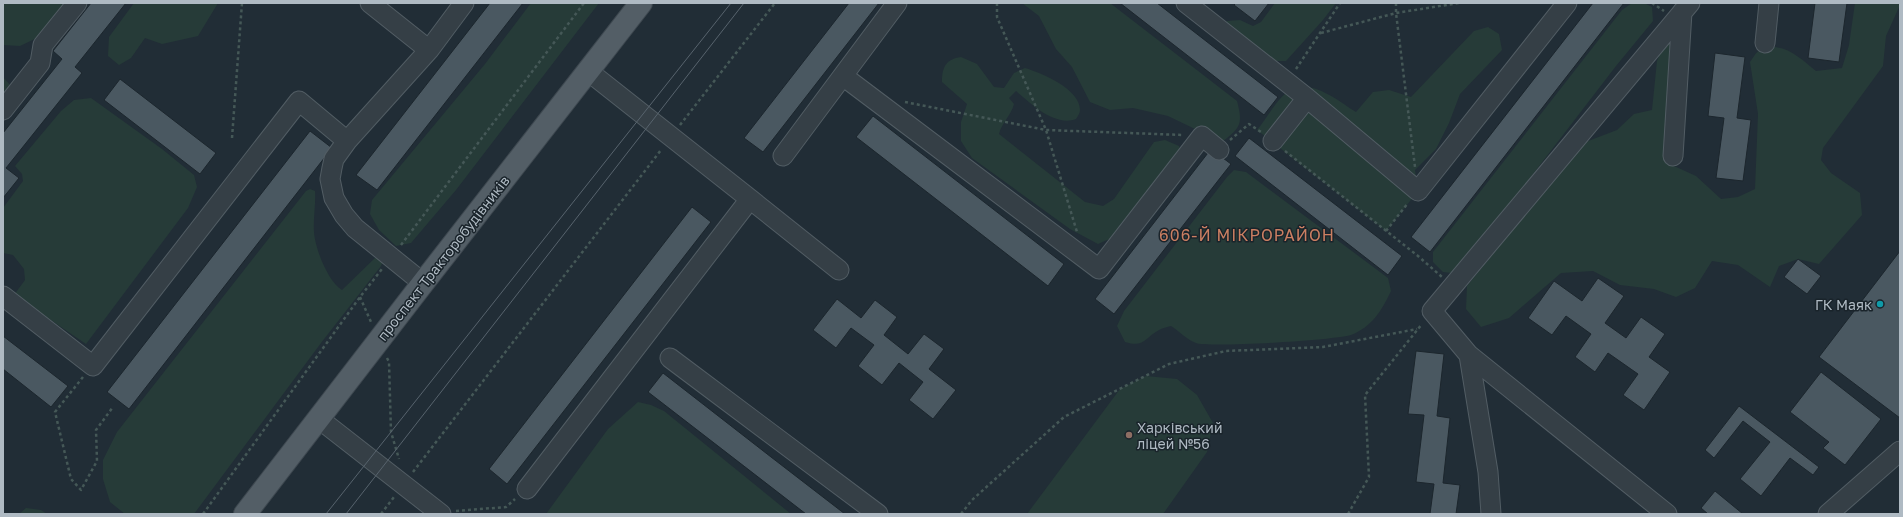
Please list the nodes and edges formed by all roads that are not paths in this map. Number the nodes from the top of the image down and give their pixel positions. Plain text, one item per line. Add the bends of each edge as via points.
1 (77, 3) edge
2 (370, 3) edge
3 (464, 3) edge
4 (641, 3) edge
5 (897, 3) edge
6 (1567, 3) edge
7 (1769, 3) edge
8 (1195, 6) edge
9 (1686, 8) edge
10 (1765, 43) dead end
11 (429, 50) junction
12 (588, 71) junction
13 (843, 76) junction
14 (1307, 98) junction
15 (3, 110) edge
16 (347, 141) junction
17 (1273, 141) road end
18 (1219, 150) road end
19 (783, 156) dead end
20 (1673, 156) dead end
21 (750, 199) junction
22 (839, 270) dead end
23 (422, 282) junction
24 (3, 296) edge
25 (1468, 355) junction
26 (670, 358) dead end
27 (318, 418) junction
28 (1900, 451) edge
29 (527, 489) road end
30 (440, 513) edge
31 (245, 514) edge
32 (878, 514) edge
33 (1491, 514) edge
34 (1667, 514) edge
35 (1828, 514) edge

1 - 15 street via 43,45 40,63
2 - 11 street
3 - 11 street
4 - 12 main road, проспект Тракторобудівників
5 - 13 street
6 - 14 street via 1418,191
7 - 10 street
8 - 14 street
9 - 20 street
9 - 25 street via 1432,311
11 - 16 street
12 - 21 street
12 - 23 main road, проспект Тракторобудівників
13 - 18 street via 1099,269 1202,136
13 - 19 street
14 - 17 street
16 - 23 street via 334,159 330,179 338,207 355,228
16 - 24 street via 299,101 93,365
21 - 22 street
21 - 29 street
23 - 27 main road, проспект Тракторобудівників
25 - 33 street via 1488,472
25 - 34 street
26 - 32 street
27 - 30 street via 405,483
27 - 31 main road, проспект Тракторобудівників
28 - 35 street

